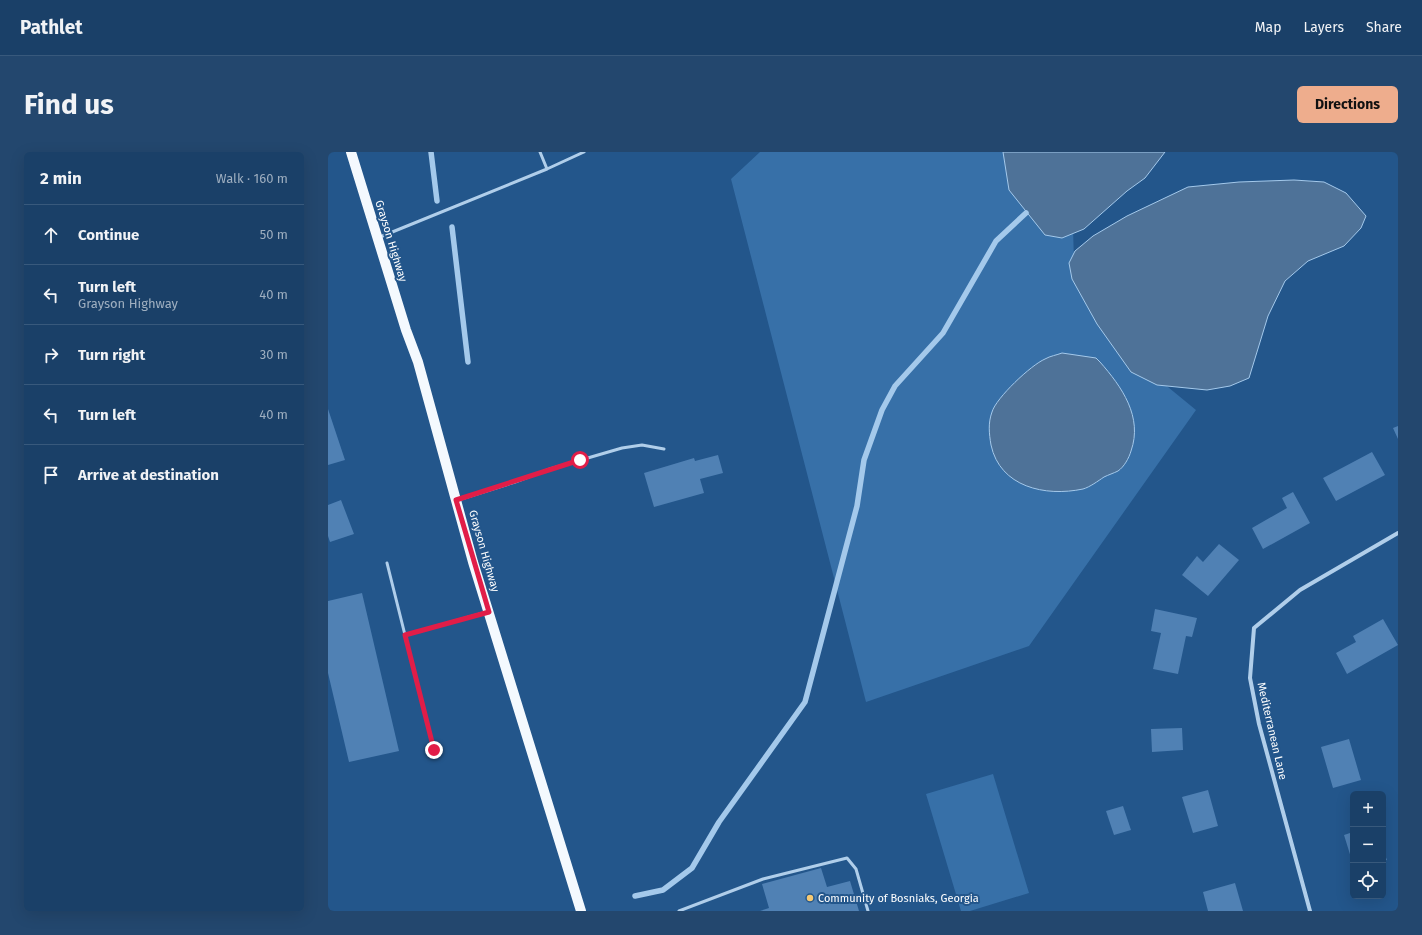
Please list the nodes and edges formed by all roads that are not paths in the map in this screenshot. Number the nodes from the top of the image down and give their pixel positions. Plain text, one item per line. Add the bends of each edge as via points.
1 (352, 152) edge
2 (540, 152) edge
3 (584, 152) edge
4 (547, 169) junction
5 (378, 238) junction
6 (664, 449) dead end
7 (456, 500) junction
8 (1398, 533) edge
9 (387, 563) dead end
10 (489, 612) junction
11 (405, 635) junction
12 (434, 750) dead end
13 (581, 911) edge
14 (679, 911) edge
15 (868, 911) edge
16 (1310, 911) edge

1 - 5 main road, Grayson Highway
2 - 4 lane
3 - 4 lane
4 - 5 lane
5 - 7 main road, Grayson Highway via 418,362
6 - 7 lane via 642,445 622,448 550,468
7 - 10 main road, Grayson Highway
8 - 16 street, Mediterranean Lane via 1300,590 1254,628 1250,678 1259,724
9 - 11 lane
10 - 11 lane
10 - 13 main road, Grayson Highway
11 - 12 lane
14 - 15 lane via 763,879 847,858 856,869

